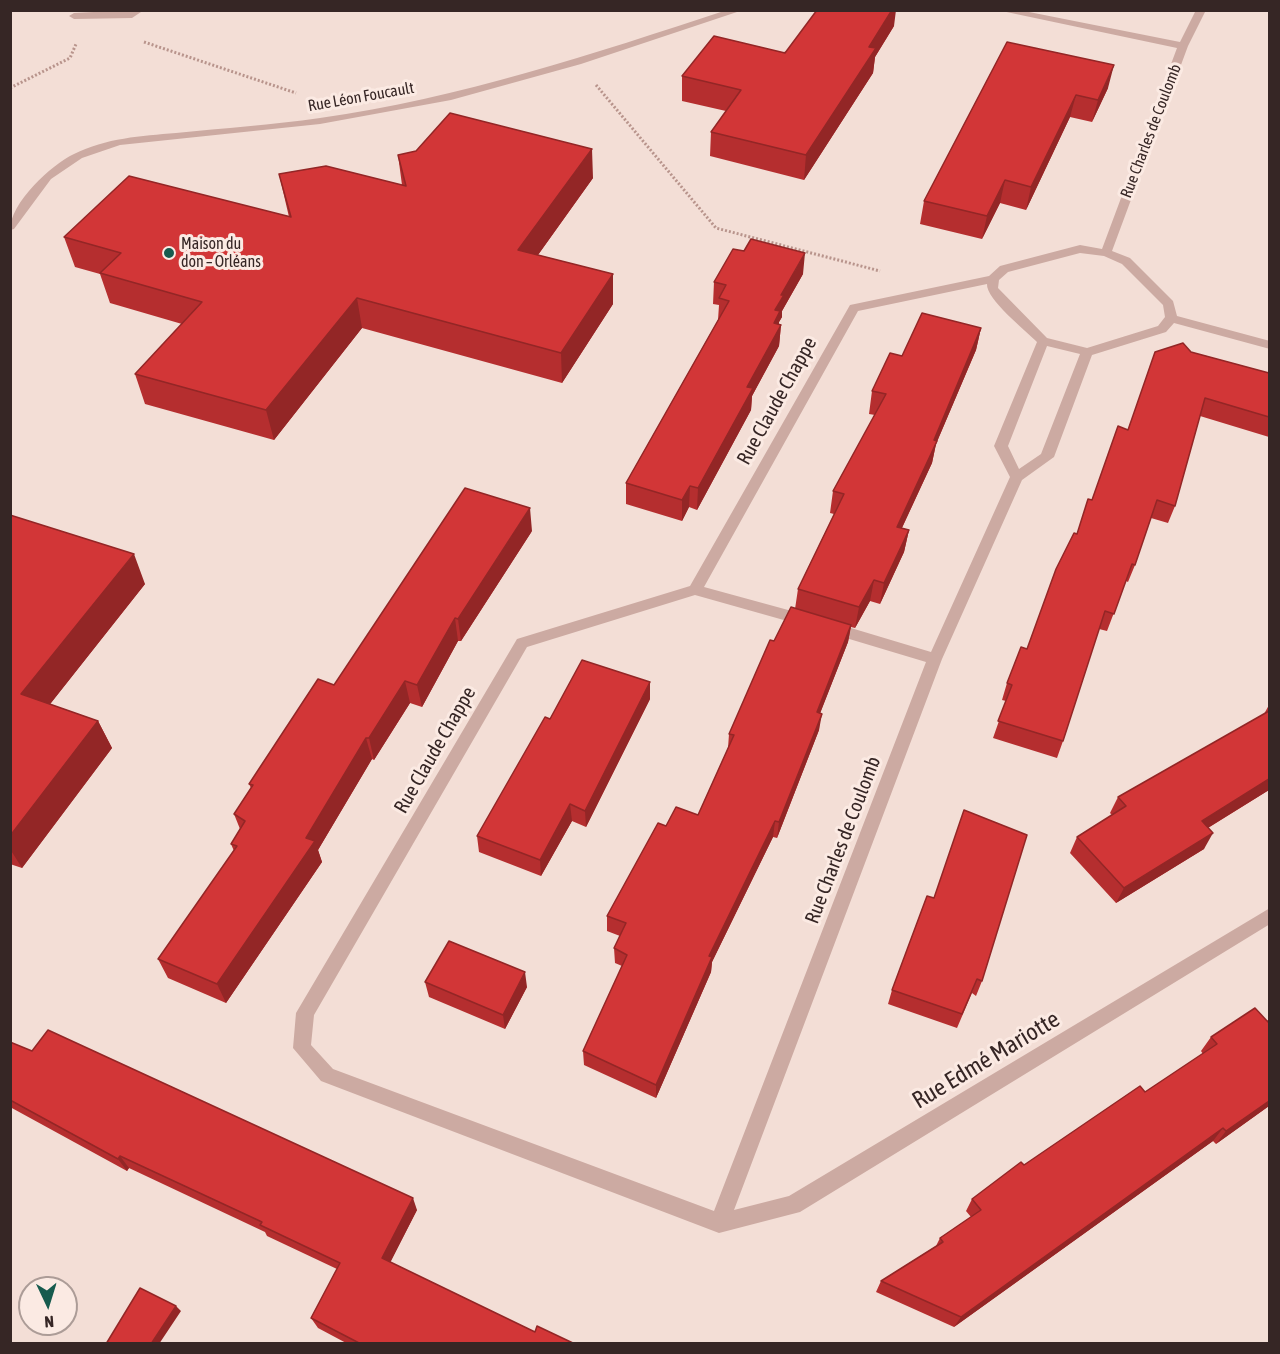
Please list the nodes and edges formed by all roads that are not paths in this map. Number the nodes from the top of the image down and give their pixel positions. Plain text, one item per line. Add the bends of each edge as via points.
1 (139, 10) edge
2 (738, 10) edge
3 (1002, 10) edge
4 (1201, 10) edge
5 (74, 15) dead end
6 (1184, 46) junction
7 (10, 226) edge
8 (1106, 253) junction
9 (993, 279) junction
10 (1171, 318) junction
11 (1042, 341) junction
12 (1269, 345) edge
13 (1087, 352) junction
14 (1017, 477) junction
15 (695, 590) junction
16 (935, 659) junction
17 (1269, 915) edge
18 (719, 1223) junction

1 - 5 street via 132,15
2 - 7 street, Rue Léon Foucault via 577,62 451,97 320,121 118,142 78,156 47,177
3 - 6 street
4 - 6 street, Rue Charles de Coulomb
6 - 8 street, Rue Charles de Coulomb
8 - 9 street via 1063,251 1004,269
8 - 10 street via 1126,261 1169,304
9 - 11 street via 996,295
9 - 15 street, Rue Claude Chappe via 854,308
10 - 12 street
10 - 13 street via 1161,329
11 - 13 street
11 - 14 street via 1001,446
13 - 14 street via 1047,457
14 - 16 street, Rue Charles de Coulomb
15 - 16 street
15 - 18 street, Rue Claude Chappe via 522,643 305,1013 302,1048 327,1075
16 - 18 street, Rue Charles de Coulomb
17 - 18 street, Rue Edmé Mariotte via 793,1205

